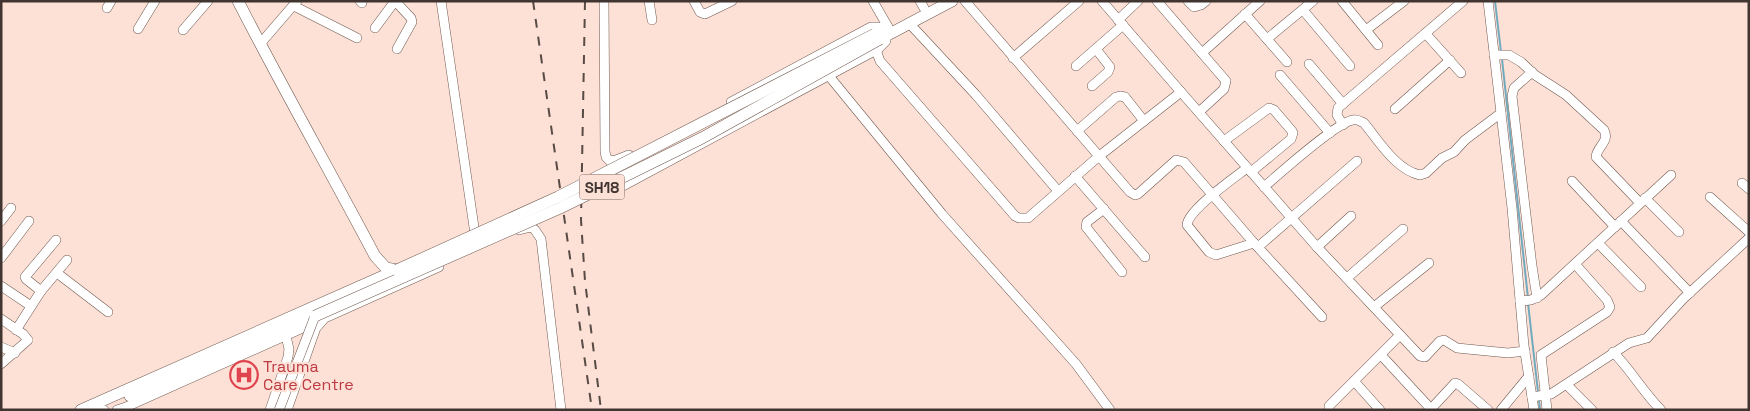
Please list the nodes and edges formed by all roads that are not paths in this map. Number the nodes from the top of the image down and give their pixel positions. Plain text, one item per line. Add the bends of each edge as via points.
1 (155, 1) edge
2 (208, 1) edge
3 (238, 1) edge
4 (395, 1) edge
5 (441, 1) edge
6 (604, 1) edge
7 (649, 1) edge
8 (694, 1) edge
9 (732, 1) edge
10 (873, 1) edge
11 (937, 1) edge
12 (952, 1) edge
13 (965, 1) edge
14 (1079, 1) edge
15 (1102, 1) edge
16 (1138, 1) edge
17 (1157, 1) edge
18 (1188, 1) edge
19 (1206, 1) edge
20 (1260, 1) edge
21 (1313, 1) edge
22 (1342, 1) edge
23 (1404, 1) edge
24 (1463, 1) edge
25 (1488, 1) edge
26 (296, 3) edge
27 (922, 5) edge
28 (1303, 10) junction
29 (1245, 14) junction
30 (652, 20) dead end
31 (1121, 22) junction
32 (909, 23) junction
33 (375, 28) dead end
34 (138, 29) dead end
35 (183, 30) dead end
36 (1366, 30) junction
37 (1426, 34) junction
38 (882, 36) junction
39 (357, 38) dead end
40 (1267, 39) junction
41 (260, 44) junction
42 (1378, 45) dead end
43 (1096, 48) junction
44 (398, 49) dead end
45 (1202, 53) junction
46 (1499, 55) junction
47 (1013, 58) junction
48 (1450, 60) junction
49 (1287, 62) dead end
50 (1309, 64) dead end
51 (1076, 66) dead end
52 (1350, 66) dead end
53 (1532, 72) junction
54 (1461, 73) dead end
55 (1280, 75) dead end
56 (829, 76) junction
57 (1092, 86) dead end
58 (1181, 92) junction
59 (1343, 104) junction
60 (1395, 109) dead end
61 (1198, 112) junction
62 (1501, 113) junction
63 (1144, 121) junction
64 (1343, 125) junction
65 (1076, 130) junction
66 (1330, 133) junction
67 (1224, 141) junction
68 (1098, 157) junction
69 (1357, 161) dead end
70 (1249, 170) junction
71 (1671, 175) dead end
72 (1075, 176) junction
73 (1572, 181) dead end
74 (1264, 187) junction
75 (1058, 191) junction
76 (606, 195) dead end
77 (1213, 195) junction
78 (1710, 197) dead end
79 (1643, 201) junction
80 (11, 208) dead end
81 (1104, 209) junction
82 (1351, 216) dead end
83 (1291, 218) junction
84 (1, 221) edge
85 (29, 221) dead end
86 (1618, 224) junction
87 (1403, 229) dead end
88 (1679, 232) dead end
89 (1749, 232) edge
90 (475, 234) junction
91 (1749, 238) edge
92 (56, 240) dead end
93 (1598, 243) junction
94 (1256, 245) junction
95 (1317, 247) junction
96 (1145, 256) dead end
97 (1, 258) edge
98 (67, 260) dead end
99 (1429, 263) dead end
100 (1575, 264) junction
101 (397, 270) junction
102 (57, 272) junction
103 (1122, 272) dead end
104 (1346, 278) junction
105 (1, 286) edge
106 (1641, 287) dead end
107 (41, 291) junction
108 (1690, 293) junction
109 (1528, 300) junction
110 (31, 306) junction
111 (1374, 307) junction
112 (108, 312) dead end
113 (320, 317) junction
114 (1322, 317) dead end
115 (1, 319) edge
116 (16, 330) junction
117 (1400, 335) junction
118 (286, 336) junction
119 (1, 346) edge
120 (1525, 351) junction
121 (1613, 352) junction
122 (15, 353) junction
123 (1381, 355) junction
124 (1, 364) edge
125 (1529, 376) junction
126 (1354, 381) junction
127 (1567, 385) junction
128 (1539, 397) junction
129 (94, 409) edge
130 (1431, 409) edge
131 (117, 410) edge
132 (270, 410) edge
133 (279, 410) edge
134 (287, 410) edge
135 (561, 410) edge
136 (1110, 410) edge
137 (1329, 410) edge
138 (1380, 410) edge
139 (1488, 410) edge
140 (1501, 410) edge
141 (1534, 410) edge
142 (1547, 410) edge
143 (1592, 410) edge
144 (1661, 410) edge

1 - 34 street
2 - 35 street
3 - 41 main road
4 - 33 street
4 - 44 street via 412,22
5 - 90 street
6 - 38 street via 605,151 610,161 648,147 871,27 879,27
7 - 30 street
8 - 9 street via 703,14
10 - 38 street
11 - 27 main road, SH18
12 - 32 main road, SH18
13 - 47 street
14 - 47 street
15 - 31 street
16 - 31 street
17 - 45 street
18 - 19 street via 1194,6
20 - 29 street
21 - 28 street
22 - 36 street
23 - 36 street
24 - 37 street
25 - 46 street
26 - 39 street
26 - 41 street
27 - 38 main road, SH18
28 - 40 street
28 - 52 street
29 - 40 street
29 - 45 street
31 - 43 street
31 - 58 street
32 - 38 main road, SH18
32 - 75 street
36 - 42 street
37 - 48 street
37 - 59 street
38 - 56 street
38 - 75 street via 878,57 1015,216 1028,218
38 - 90 main road, SH18, bridge via 558,197
38 - 113 main road, SH18, bridge via 702,138 560,208
40 - 49 street
41 - 101 main road via 375,256 386,268
43 - 51 street
43 - 57 street via 1110,67
45 - 61 street via 1224,77 1226,85
46 - 53 street via 1509,54
46 - 62 street
47 - 65 street
48 - 54 street
48 - 60 street
50 - 59 street
53 - 79 street via 1566,95 1604,130 1606,140 1596,156
53 - 109 street via 1512,92 1533,278
55 - 66 street
56 - 76 street
56 - 136 street via 942,214 1076,364
58 - 61 street
58 - 63 street
59 - 64 street via 1337,112
61 - 67 street
62 - 64 street via 1420,176 1394,159 1364,123 1352,120
62 - 109 street via 1512,208
63 - 65 street via 1120,96
63 - 68 street
64 - 66 street
65 - 68 street
66 - 74 street
67 - 70 street
67 - 70 street via 1269,108 1292,130 1291,139
68 - 72 street
68 - 77 street via 1132,194 1138,194 1176,160 1180,160
69 - 83 street
70 - 74 street
70 - 77 street
71 - 79 street
72 - 75 street
72 - 81 street
73 - 86 street
74 - 83 street
77 - 94 street
77 - 94 street via 1191,215 1187,225 1190,230 1209,252 1216,255
78 - 89 street
79 - 86 street
79 - 88 street
80 - 84 street
81 - 96 street
81 - 103 street via 1087,222 1086,227
82 - 95 street
83 - 94 street
83 - 95 street
85 - 97 street
86 - 93 street
86 - 108 street
87 - 104 street
90 - 101 main road, SH18, bridge
91 - 108 street
92 - 107 street via 25,277
93 - 100 street
93 - 106 street
94 - 114 street
95 - 104 street
98 - 102 street
99 - 111 street
100 - 109 street
100 - 128 street via 1608,300 1610,307 1541,356
101 - 129 main road
102 - 107 street
102 - 112 street
104 - 111 street
105 - 110 street
107 - 110 street
108 - 121 street via 1647,338
109 - 120 street
110 - 116 street
111 - 117 street
113 - 118 street
113 - 129 main road
113 - 133 street, bridge
113 - 134 street
113 - 135 street via 531,228 541,239
115 - 116 street
116 - 122 street via 28,340
117 - 120 street via 1423,357 1444,340 1457,348 1508,353
117 - 123 street
118 - 131 street
118 - 132 street via 288,357
119 - 122 street
120 - 125 street
121 - 127 street
121 - 144 street
122 - 124 street
123 - 126 street
123 - 130 street
125 - 128 street
125 - 140 street
126 - 137 street via 1329,406
126 - 138 street
127 - 128 street
127 - 143 street
128 - 141 street
128 - 142 street
130 - 139 street via 1455,383

